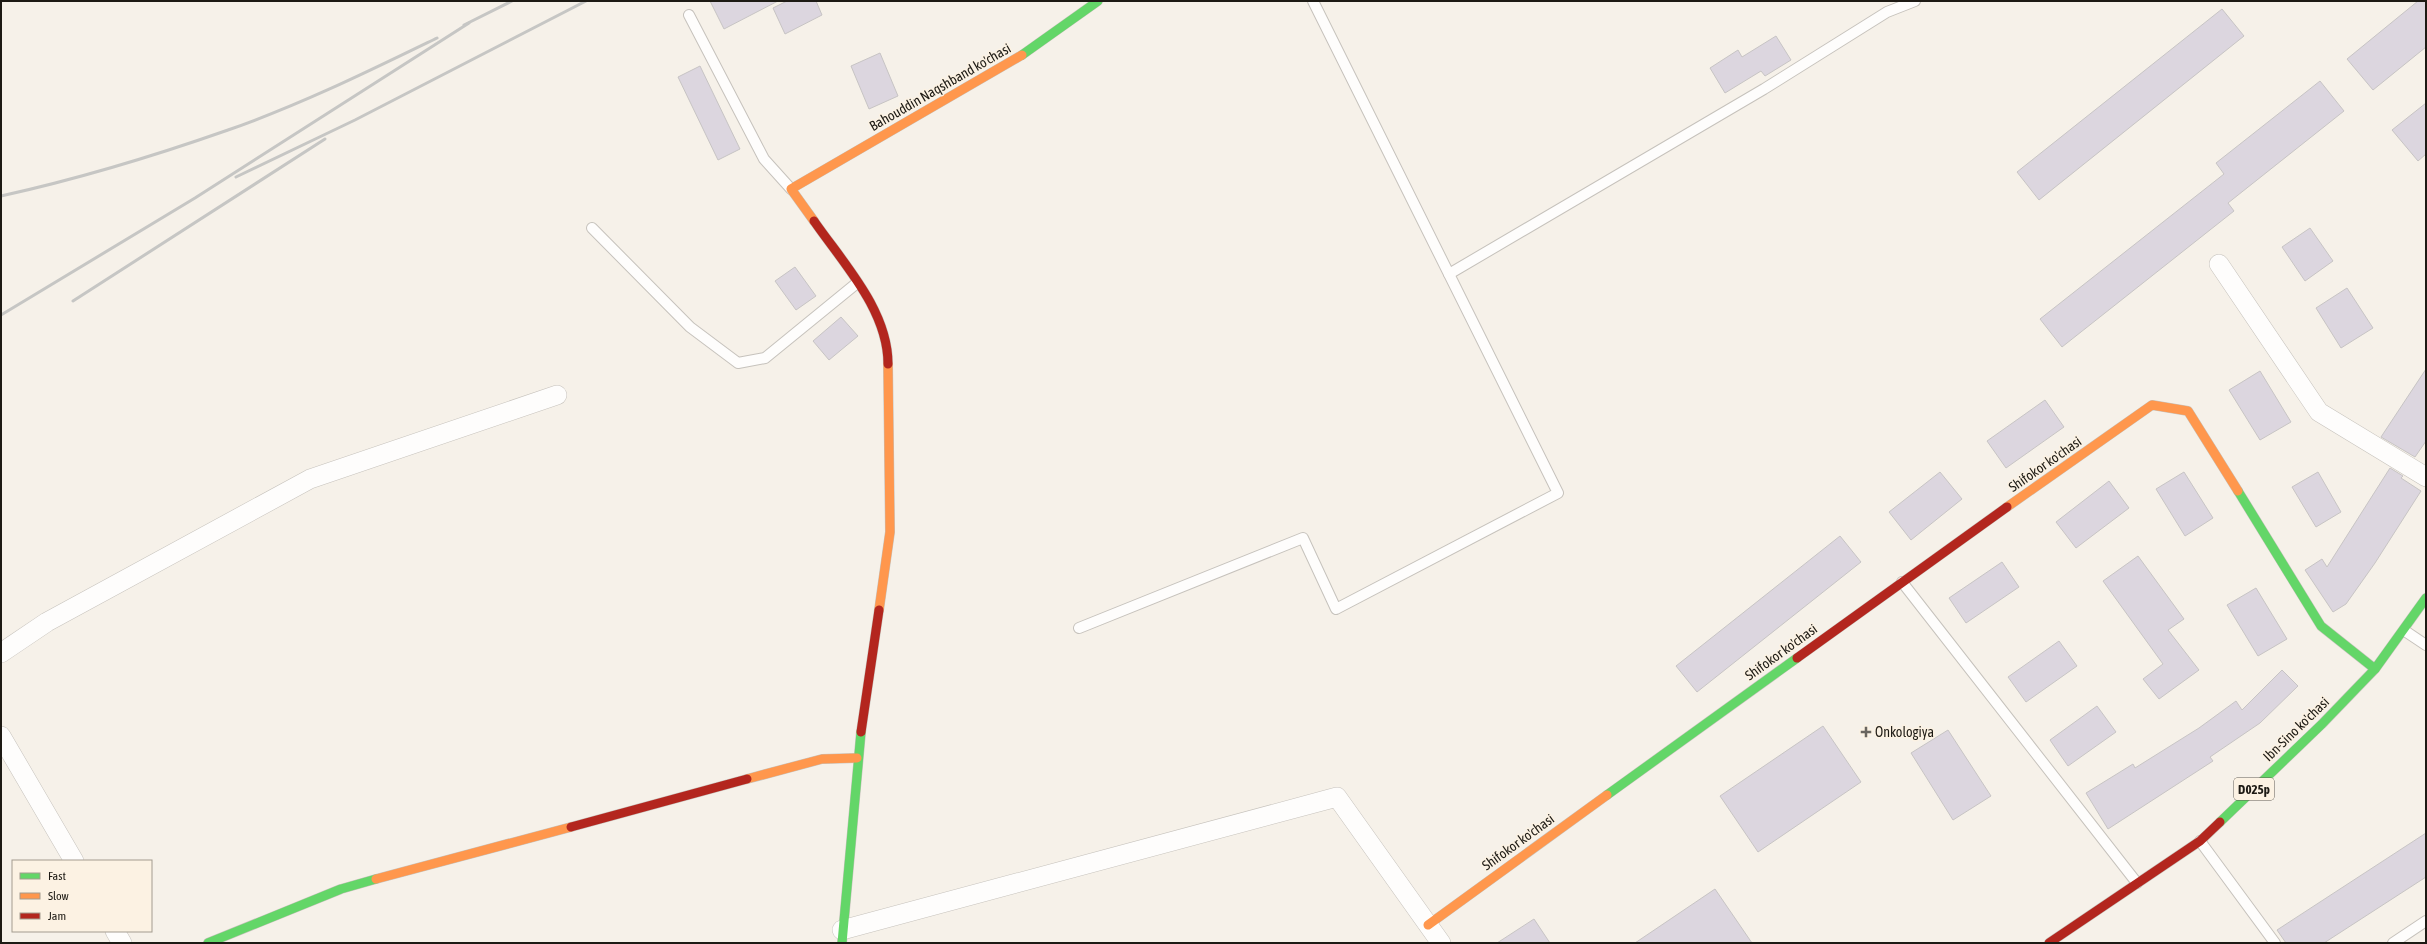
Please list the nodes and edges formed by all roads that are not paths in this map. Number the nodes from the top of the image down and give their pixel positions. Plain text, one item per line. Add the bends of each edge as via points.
1 (1098, 1) edge
2 (1313, 1) edge
3 (1915, 1) edge
4 (689, 15) dead end
5 (791, 189) junction
6 (592, 228) dead end
7 (2219, 264) dead end
8 (1449, 274) junction
9 (857, 283) junction
10 (557, 396) dead end
11 (2426, 477) edge
12 (1902, 582) junction
13 (2426, 598) edge
14 (1079, 628) dead end
15 (2405, 630) junction
16 (2426, 645) edge
17 (1, 653) edge
18 (2375, 669) junction
19 (1, 736) edge
20 (857, 758) junction
21 (2200, 841) junction
22 (73, 860) edge
23 (2137, 883) junction
24 (2426, 921) edge
25 (1428, 925) junction
26 (116, 932) edge
27 (842, 936) edge
28 (122, 943) edge
29 (208, 943) edge
30 (1441, 943) edge
31 (2049, 943) edge
32 (2275, 943) edge
33 (2393, 943) edge

1 - 5 street, Bahouddin Naqshband ko'chasi via 1015,60
2 - 8 lane
3 - 8 lane via 1887,12 1764,89
4 - 5 lane via 764,159
5 - 9 street
6 - 9 lane via 690,327 738,363 765,358
7 - 11 street via 2319,412
8 - 14 lane via 1558,493 1336,609 1303,538
9 - 20 street via 869,300 888,347 890,532
10 - 17 street via 310,479 47,622
12 - 18 street, Shifokor ko'chasi via 2152,405 2188,411 2321,626
12 - 23 lane
12 - 25 street, Shifokor ko'chasi
13 - 15 street, Ibn-Sino ko'chasi / D025p
15 - 16 lane
15 - 18 street, Ibn-Sino ko'chasi / D025p
18 - 21 street, Ibn-Sino ko'chasi / D025p via 2322,724
19 - 22 street
20 - 27 street
20 - 29 street via 822,759 341,889
21 - 23 street, Ibn-Sino ko'chasi / D025p
21 - 32 lane
23 - 31 street, Ibn-Sino ko'chasi / D025p
24 - 33 lane
25 - 27 street via 1337,797
25 - 30 street
26 - 28 street

